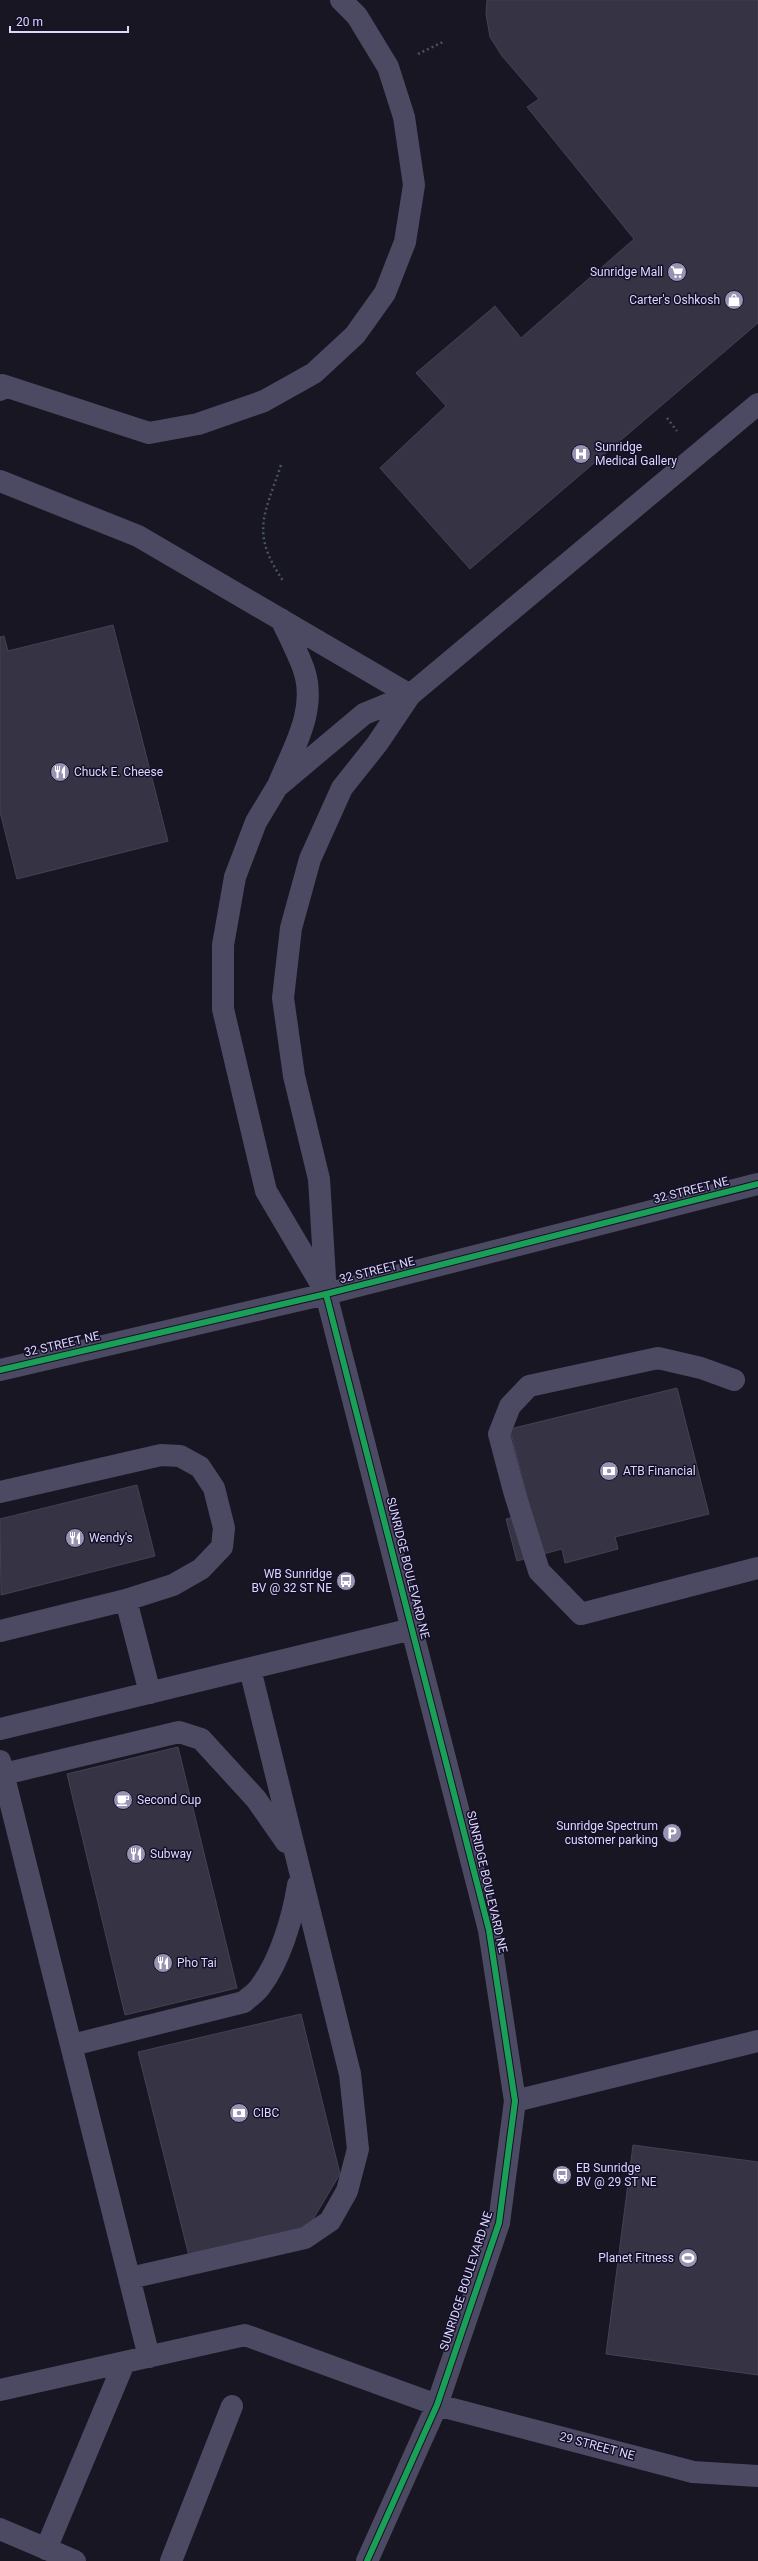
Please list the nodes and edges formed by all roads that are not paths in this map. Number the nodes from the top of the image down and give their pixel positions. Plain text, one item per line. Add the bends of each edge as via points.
1 (341, 0) edge
2 (0, 390) edge
3 (758, 404) edge
4 (0, 481) edge
5 (281, 619) junction
6 (410, 694) junction
7 (277, 787) junction
8 (758, 1184) edge
9 (326, 1294) junction
10 (0, 1370) edge
11 (734, 1380) dead end
12 (0, 1492) edge
13 (758, 1568) edge
14 (126, 1600) junction
15 (412, 1628) junction
16 (0, 1631) edge
17 (250, 1669) junction
18 (150, 1692) junction
19 (0, 1729) edge
20 (2, 1767) edge
21 (300, 1876) junction
22 (758, 2042) edge
23 (72, 2045) junction
24 (515, 2101) junction
25 (130, 2278) junction
26 (149, 2357) junction
27 (124, 2363) junction
28 (0, 2390) edge
29 (437, 2405) junction
30 (232, 2406) dead end
31 (758, 2476) edge
32 (0, 2529) edge
33 (46, 2549) junction
34 (75, 2561) edge
35 (171, 2561) edge
36 (367, 2561) edge

1 - 2 street via 357,16 388,68 404,117 414,185 405,242 385,293 355,335 314,373 264,401 198,424 149,433 2,385
3 - 6 street
4 - 5 street via 138,536
5 - 6 street
5 - 7 street via 304,671 308,702 306,722
6 - 7 street via 364,714
6 - 9 street via 377,744 342,788 310,859 291,928 283,998 294,1076 319,1179
7 - 9 street via 256,822 235,877 223,945 224,1008 266,1191
8 - 9 street, 32 STREET NE
9 - 10 street, 32 STREET NE
9 - 15 street, SUNRIDGE BOULEVARD NE
11 - 13 street via 701,1368 658,1358 528,1386 510,1406 499,1434 539,1571 581,1614
12 - 14 street via 161,1455 180,1456 200,1467 214,1488 224,1528 222,1547 201,1569 173,1585
14 - 16 street
14 - 18 street
15 - 17 street
15 - 24 street, SUNRIDGE BOULEVARD NE via 489,1930
17 - 18 street
17 - 21 street
18 - 19 street
20 - 21 street via 179,1732 201,1739 283,1834
20 - 23 street
21 - 23 street via 294,1913 272,1968 260,1988 244,2002
21 - 25 street via 350,2074 358,2149 347,2191 330,2221 306,2238
22 - 24 street
23 - 25 street
24 - 29 street, SUNRIDGE BOULEVARD NE via 499,2223
25 - 26 street
26 - 27 street, 29 STREET NE
26 - 29 street, 29 STREET NE via 245,2335
27 - 28 street, 29 STREET NE
27 - 33 street
29 - 31 street, 29 STREET NE via 693,2472
29 - 36 street, SUNRIDGE BOULEVARD NE
30 - 35 street
32 - 33 street
33 - 34 street

